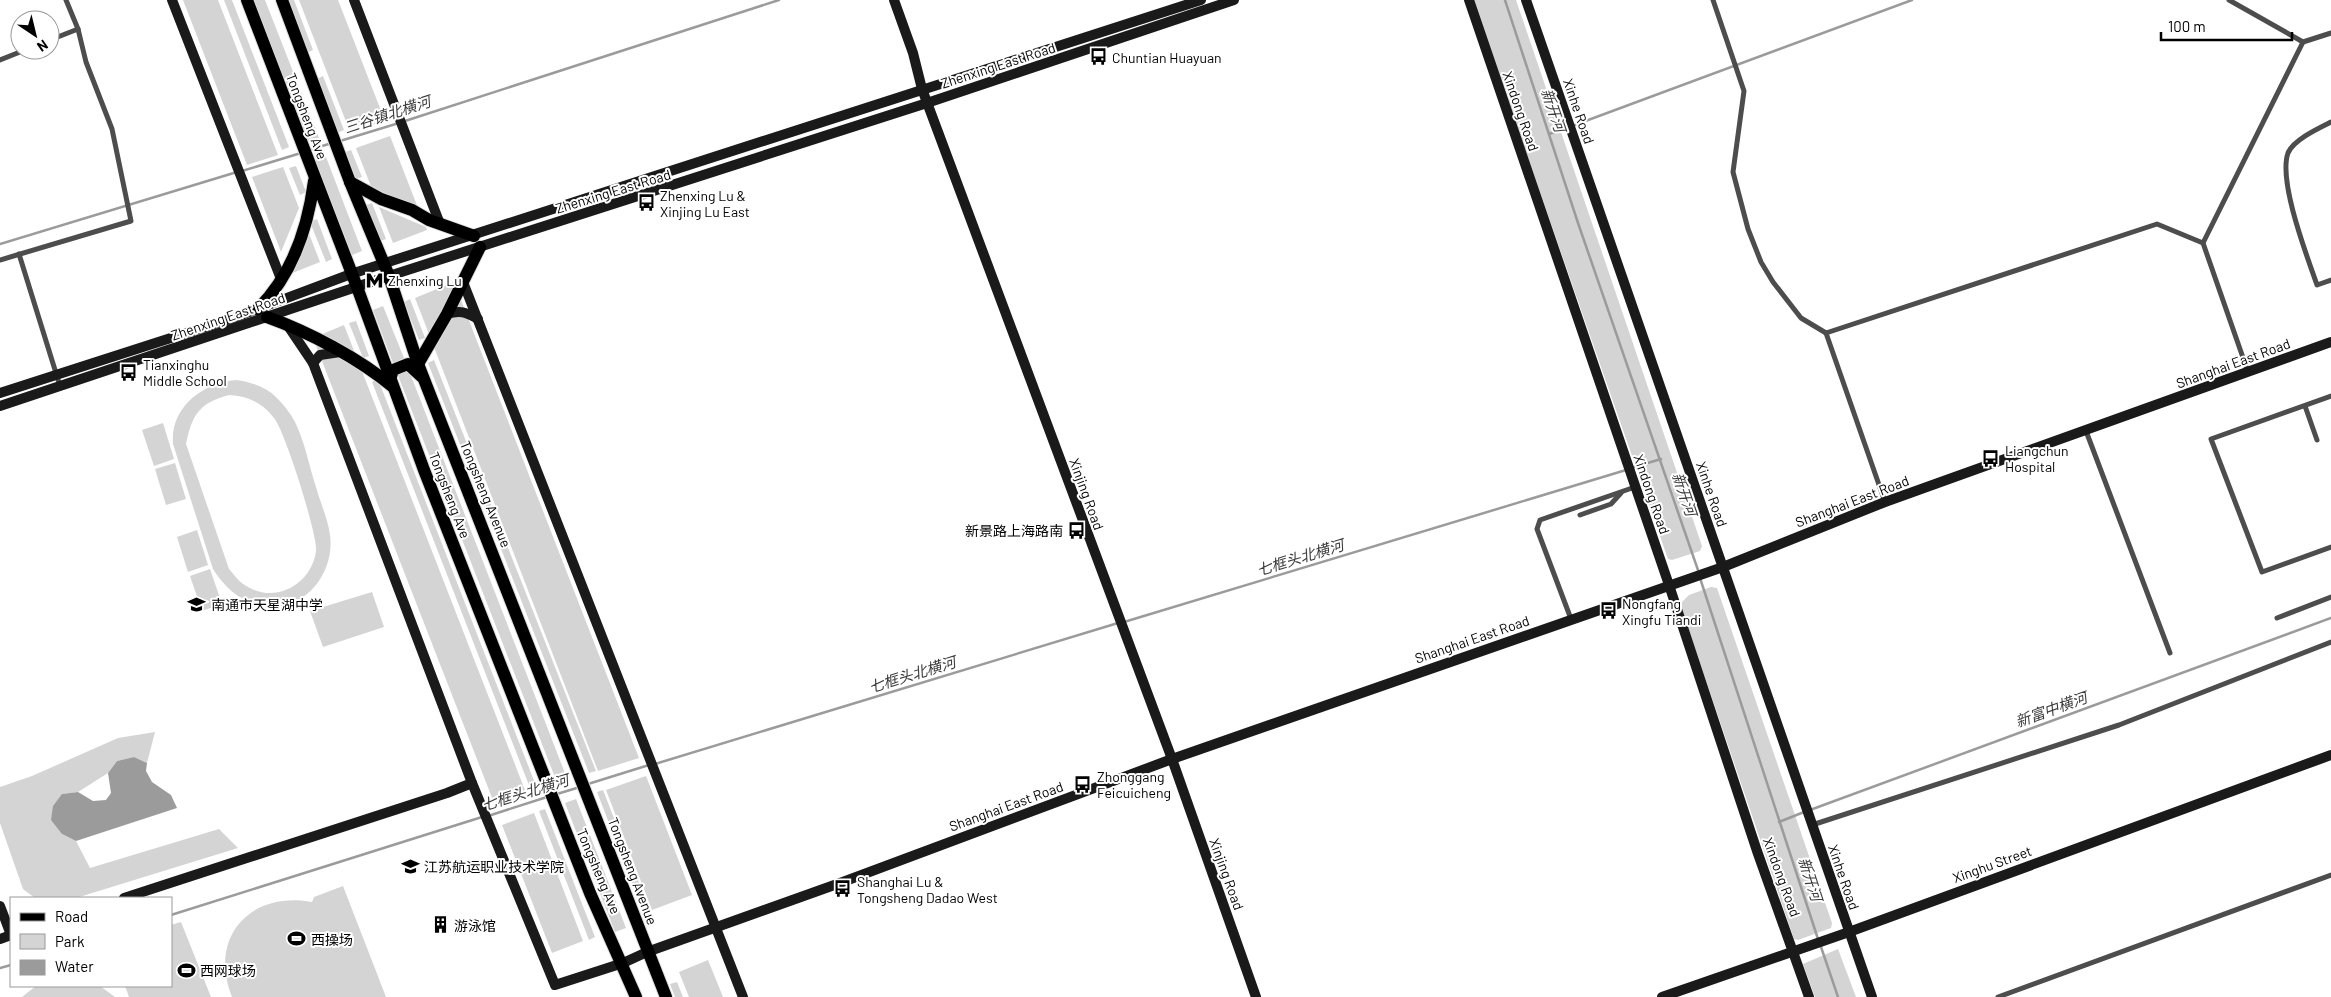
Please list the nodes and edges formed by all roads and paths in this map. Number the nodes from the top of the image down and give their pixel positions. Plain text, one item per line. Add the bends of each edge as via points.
1 (66, 0) edge
2 (172, 0) edge
3 (247, 0) edge
4 (282, 0) edge
5 (354, 0) edge
6 (894, 0) edge
7 (1200, 0) edge
8 (1234, 0) edge
9 (1469, 0) edge
10 (1526, 0) edge
11 (1713, 0) edge
12 (2229, 0) edge
13 (78, 30) junction
14 (2331, 33) edge
15 (60, 36) edge
16 (2303, 42) junction
17 (922, 89) junction
18 (927, 103) junction
19 (2331, 122) edge
20 (315, 178) junction
21 (350, 182) junction
22 (440, 224) junction
23 (477, 241) junction
24 (2203, 243) junction
25 (19, 254) junction
26 (0, 260) edge
27 (387, 270) junction
28 (351, 274) junction
29 (281, 279) junction
30 (2331, 280) edge
31 (463, 282) junction
32 (357, 287) junction
33 (263, 313) junction
34 (446, 314) junction
35 (478, 319) junction
36 (288, 325) junction
37 (1826, 333) junction
38 (2330, 345) edge
39 (340, 352) junction
40 (313, 363) junction
41 (418, 364) junction
42 (2248, 373) junction
43 (424, 380) junction
44 (59, 381) junction
45 (392, 383) junction
46 (0, 393) edge
47 (2331, 396) edge
48 (0, 406) edge
49 (2305, 406) junction
50 (2086, 430) junction
51 (2317, 440) dead end
52 (1634, 484) junction
53 (1621, 492) junction
54 (1885, 502) junction
55 (1580, 515) dead end
56 (2331, 547) edge
57 (1722, 567) junction
58 (1669, 584) junction
59 (2331, 597) edge
60 (2277, 618) dead end
61 (1571, 619) junction
62 (2331, 642) edge
63 (2170, 652) dead end
64 (2331, 754) edge
65 (1172, 759) junction
66 (473, 784) junction
67 (1810, 821) junction
68 (2331, 875) edge
69 (127, 897) edge
70 (0, 906) edge
71 (716, 928) junction
72 (10, 932) edge
73 (1849, 932) junction
74 (1794, 950) junction
75 (647, 952) junction
76 (622, 963) junction
77 (636, 997) edge
78 (666, 997) edge
79 (743, 997) edge
80 (1256, 997) edge
81 (1662, 997) edge
82 (1810, 997) edge
83 (1872, 997) edge
84 (1998, 997) edge

1 - 13 street
2 - 29 street
3 - 20 main road, Tongsheng Ave
4 - 21 main road, Tongsheng Avenue
5 - 22 street
6 - 17 street, Xinjing Road
7 - 17 street, Zhenxing East Road
8 - 18 street, Zhenxing East Road
9 - 52 street, Xindong Road
10 - 57 street, Xinhe Road
11 - 37 street via 1744,91 1733,172 1748,229 1761,262 1774,282 1801,318
12 - 16 street
13 - 15 street
13 - 25 street via 86,62 112,129 130,220
14 - 16 street
16 - 24 street
17 - 18 street, Xinjing Road
17 - 23 street, Zhenxing East Road
18 - 23 street, Zhenxing East Road via 643,196
18 - 65 street, Xinjing Road
19 - 30 street via 2310,132 2288,152 2286,165 2290,196 2317,285
20 - 28 main road, Tongsheng Ave
20 - 29 main road via 306,224
21 - 22 main road
21 - 27 main road, Tongsheng Avenue
22 - 23 main road
23 - 27 street, Zhenxing East Road
23 - 31 main road
24 - 37 street via 2157,224
24 - 42 street
25 - 26 street
25 - 44 street
27 - 28 street, Zhenxing East Road
27 - 32 street, Zhenxing East Road
27 - 41 main road, Tongsheng Avenue
28 - 32 main road, Tongsheng Ave
28 - 33 street, Zhenxing East Road
29 - 33 main road
31 - 34 main road
31 - 35 street
32 - 33 street, Zhenxing East Road
32 - 45 main road, Tongsheng Ave
33 - 36 main road
33 - 44 street, Zhenxing East Road
34 - 35 street via 465,312
34 - 41 main road
35 - 71 street
36 - 39 main road
36 - 40 street
37 - 54 street
38 - 42 street, Shanghai East Road
39 - 40 street via 320,355
39 - 45 main road
40 - 66 street
41 - 43 main road, Tongsheng Avenue
42 - 50 street, Shanghai East Road
43 - 45 main road via 408,364 393,370
43 - 75 main road, Tongsheng Avenue
44 - 46 street, Zhenxing East Road
44 - 48 street, Zhenxing East Road
45 - 76 main road, Tongsheng Ave via 590,893
47 - 49 street
49 - 51 street
49 - 56 street via 2211,439 2262,572
50 - 54 street, Shanghai East Road
50 - 63 street
52 - 53 street
52 - 58 street, Xindong Road
53 - 55 street via 1611,504
53 - 61 street via 1540,520 1537,529
54 - 57 street, Shanghai East Road
57 - 58 street, Shanghai East Road
57 - 67 street, Xinhe Road
58 - 61 street, Shanghai East Road
58 - 74 street, Xindong Road via 1757,851
59 - 60 street
61 - 65 street, Shanghai East Road
62 - 67 street via 2119,725
64 - 73 street, Xinghu Street
65 - 71 street, Shanghai East Road
65 - 80 street, Xinjing Road
66 - 69 street
66 - 76 street, Shanghai East Road via 555,985
67 - 73 street, Xinhe Road
68 - 84 street
70 - 72 street
71 - 75 street, Shanghai East Road
71 - 79 street
73 - 74 street, Xinghu Street
73 - 83 street, Xinhe Road
74 - 81 street, Xinghu Street
74 - 82 street, Xindong Road
75 - 76 street, Shanghai East Road
75 - 78 main road, Tongsheng Avenue
76 - 77 main road, Tongsheng Ave

